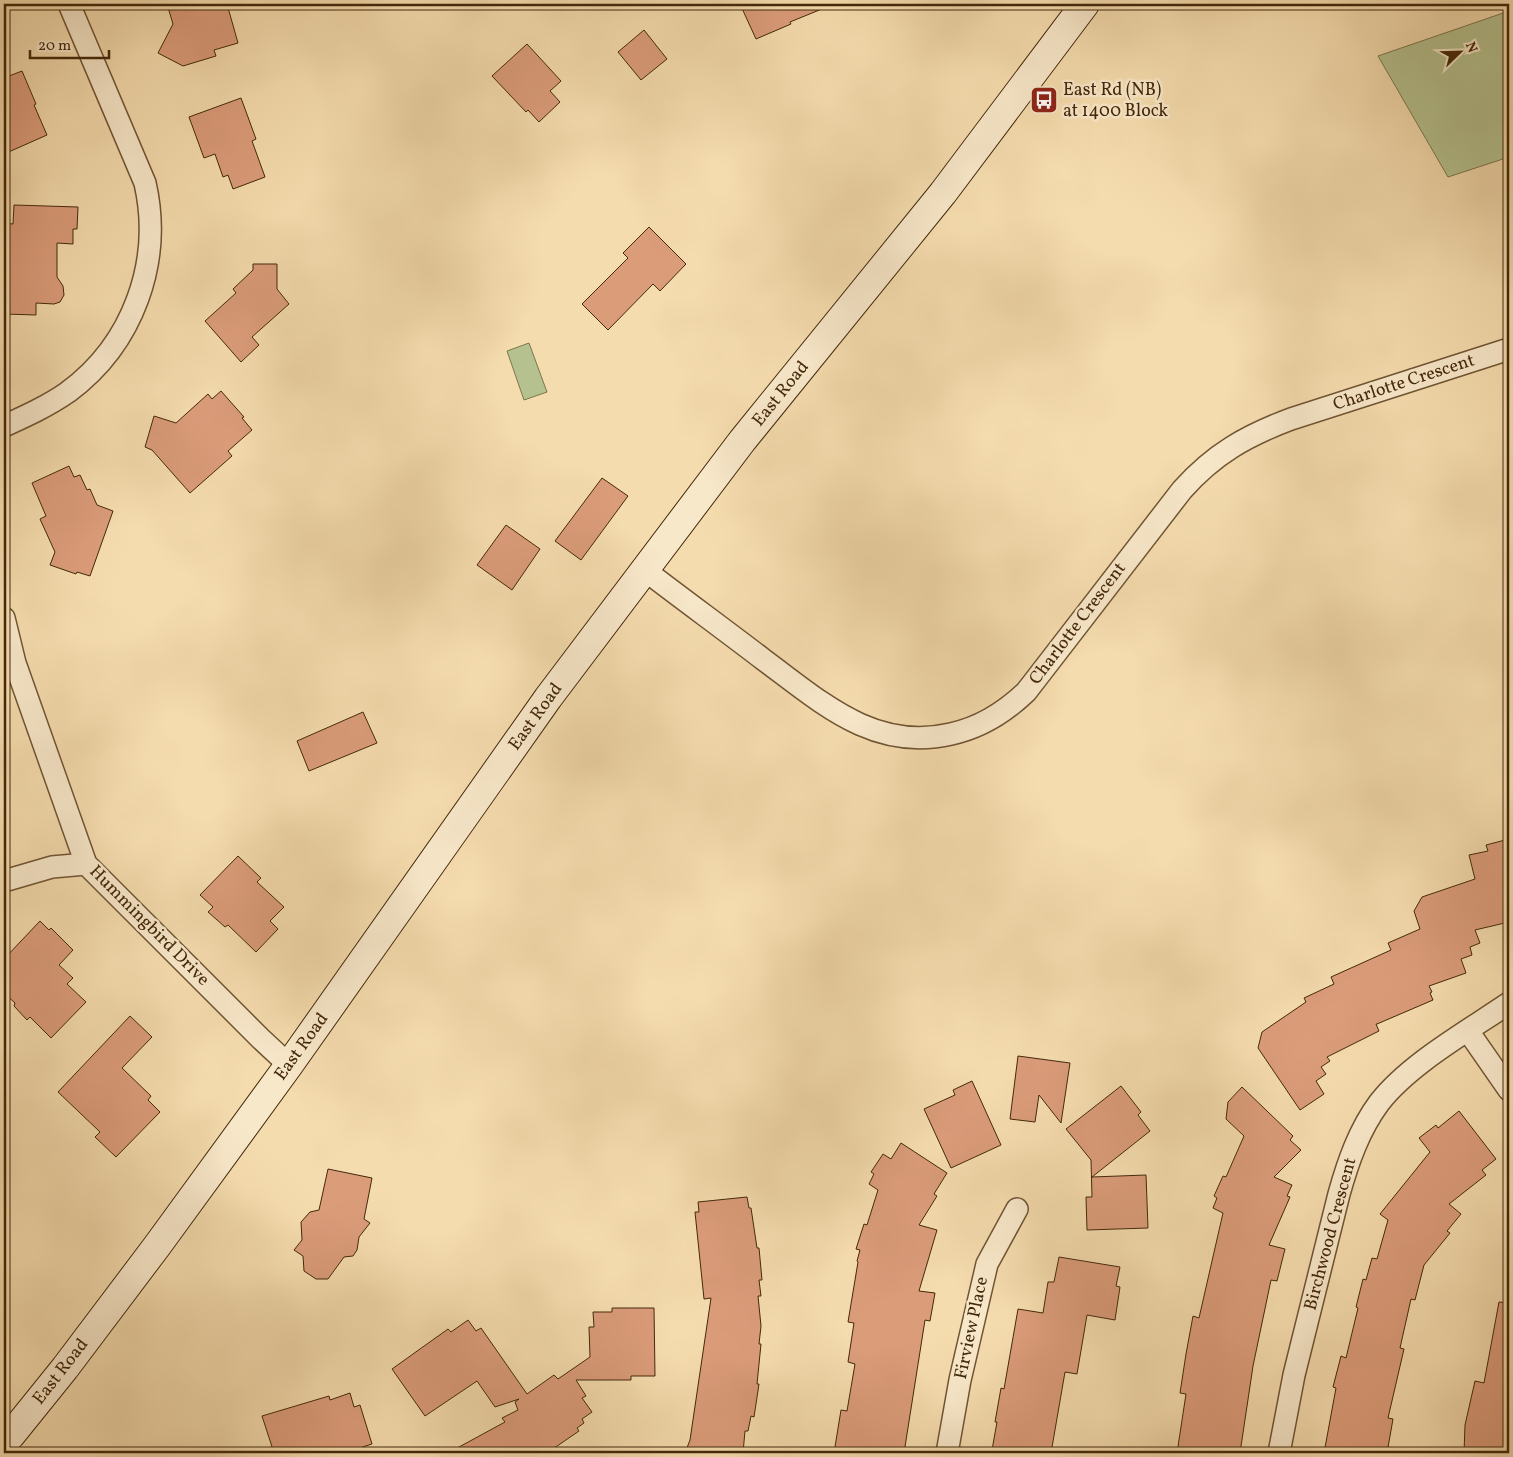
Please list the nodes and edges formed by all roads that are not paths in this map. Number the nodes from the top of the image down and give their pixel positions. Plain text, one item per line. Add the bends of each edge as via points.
1 (69, 4) edge
2 (1085, 4) edge
3 (1509, 349) edge
4 (4, 426) edge
5 (646, 571) junction
6 (4, 618) edge
7 (86, 864) junction
8 (4, 881) edge
9 (1509, 1003) edge
10 (1468, 1031) junction
11 (289, 1065) junction
12 (1509, 1090) edge
13 (1016, 1209) dead end
14 (4, 1442) edge
15 (948, 1453) edge
16 (1280, 1453) edge

1 - 4 street via 145,183 150,227 147,270 137,306 102,360 68,392
2 - 5 main road, East Road via 943,193 742,441
3 - 5 street, Charlotte Crescent via 1291,420 1258,432 1227,449 1182,490 1026,692 991,718 953,734 905,738 881,733 848,719
5 - 11 main road, East Road via 548,698
6 - 7 street, Hummingbird Drive via 15,663
7 - 8 street via 52,867
7 - 11 street, Hummingbird Drive
9 - 10 street, Birchwood Crescent
10 - 12 street
10 - 16 street, Birchwood Crescent via 1400,1081 1380,1103 1357,1140 1339,1194 1294,1375
11 - 14 main road, East Road via 65,1368
13 - 15 street, Firview Place via 986,1264 960,1380

